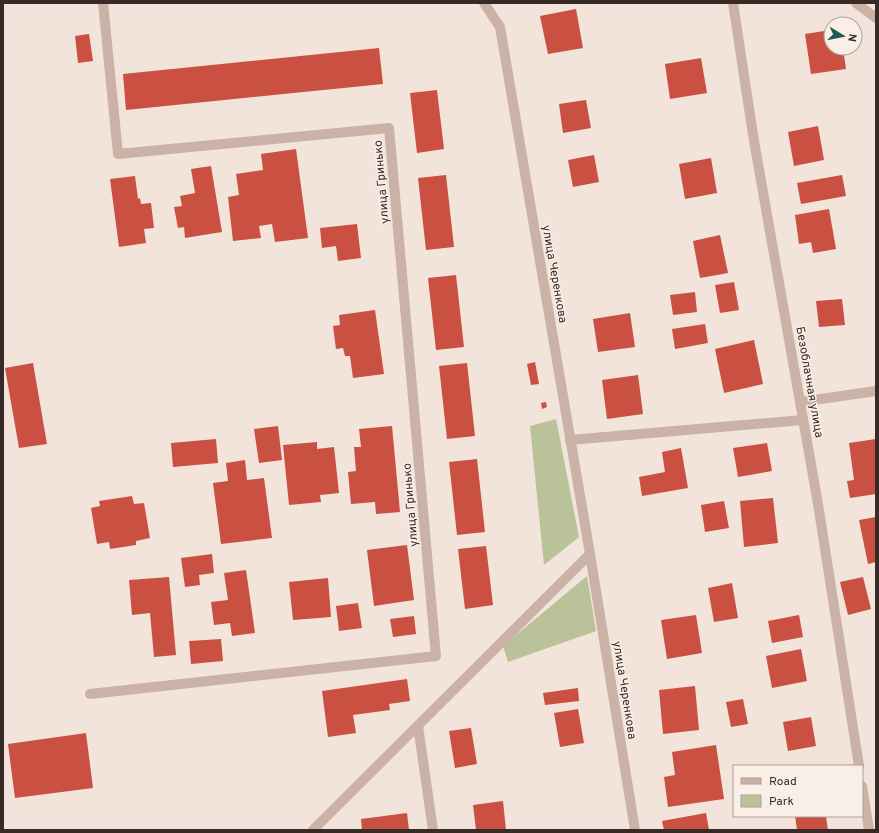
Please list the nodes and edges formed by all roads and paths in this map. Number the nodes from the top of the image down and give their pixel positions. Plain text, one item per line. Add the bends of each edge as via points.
1 (103, 3) edge
2 (484, 3) edge
3 (734, 3) edge
4 (856, 3) edge
5 (876, 18) edge
6 (876, 391) edge
7 (800, 402) junction
8 (803, 420) junction
9 (570, 440) junction
10 (590, 554) junction
11 (90, 694) dead end
12 (418, 726) junction
13 (859, 765) edge
14 (863, 792) edge
15 (313, 830) edge
16 (433, 830) edge
17 (635, 830) edge
18 (869, 830) edge

1 - 11 street, улица Гринько via 118,154 389,128 436,656
2 - 9 street, улица Черенкова via 500,27
3 - 7 street, Безоблачная улица via 754,141
4 - 5 street
6 - 7 street
7 - 8 street, Безоблачная улица
8 - 9 street
8 - 13 street, Безоблачная улица
9 - 10 street, улица Черенкова
10 - 12 street
10 - 17 street, улица Черенкова
12 - 15 street
12 - 16 street
14 - 18 street

